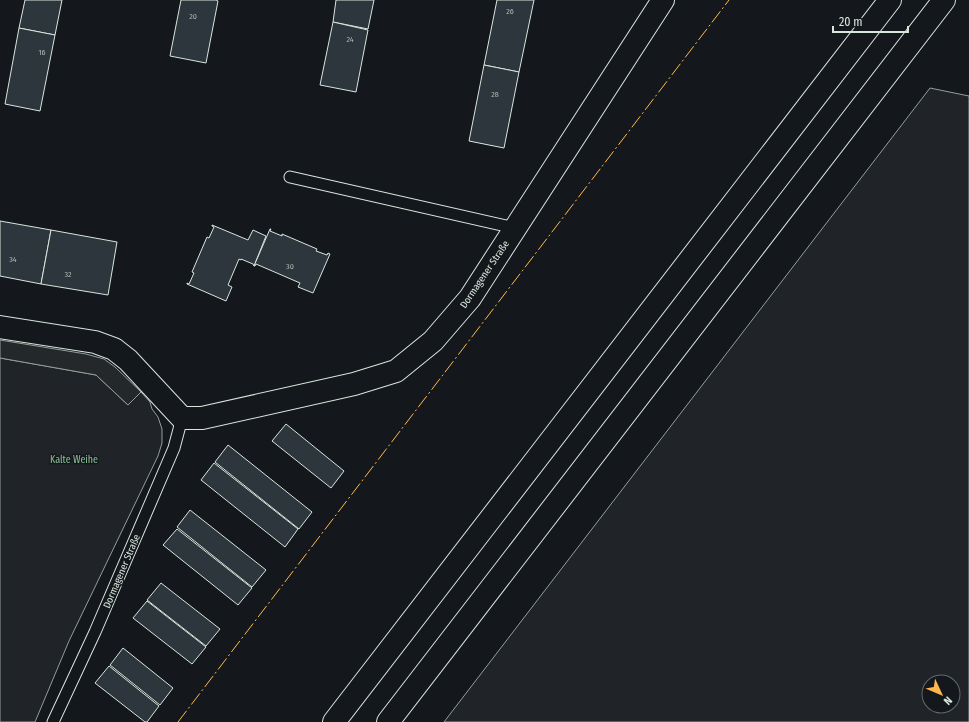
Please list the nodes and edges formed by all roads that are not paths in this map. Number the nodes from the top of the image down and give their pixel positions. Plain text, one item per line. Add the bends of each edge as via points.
1 (663, 0) edge
2 (890, 0) edge
3 (944, 0) edge
4 (290, 177) dead end
5 (515, 228) junction
6 (0, 327) edge
7 (182, 418) junction
8 (53, 722) edge
9 (334, 722) edge
10 (388, 722) edge

1 - 5 main road, Dormagener Straße
2 - 9 main road
3 - 10 main road
4 - 5 lane
5 - 7 main road, Dormagener Straße via 470,298 433,341 396,371 354,384 202,418
6 - 7 main road via 95,342 114,349 128,360
7 - 8 lane, Dormagener Straße via 174,448 95,632

